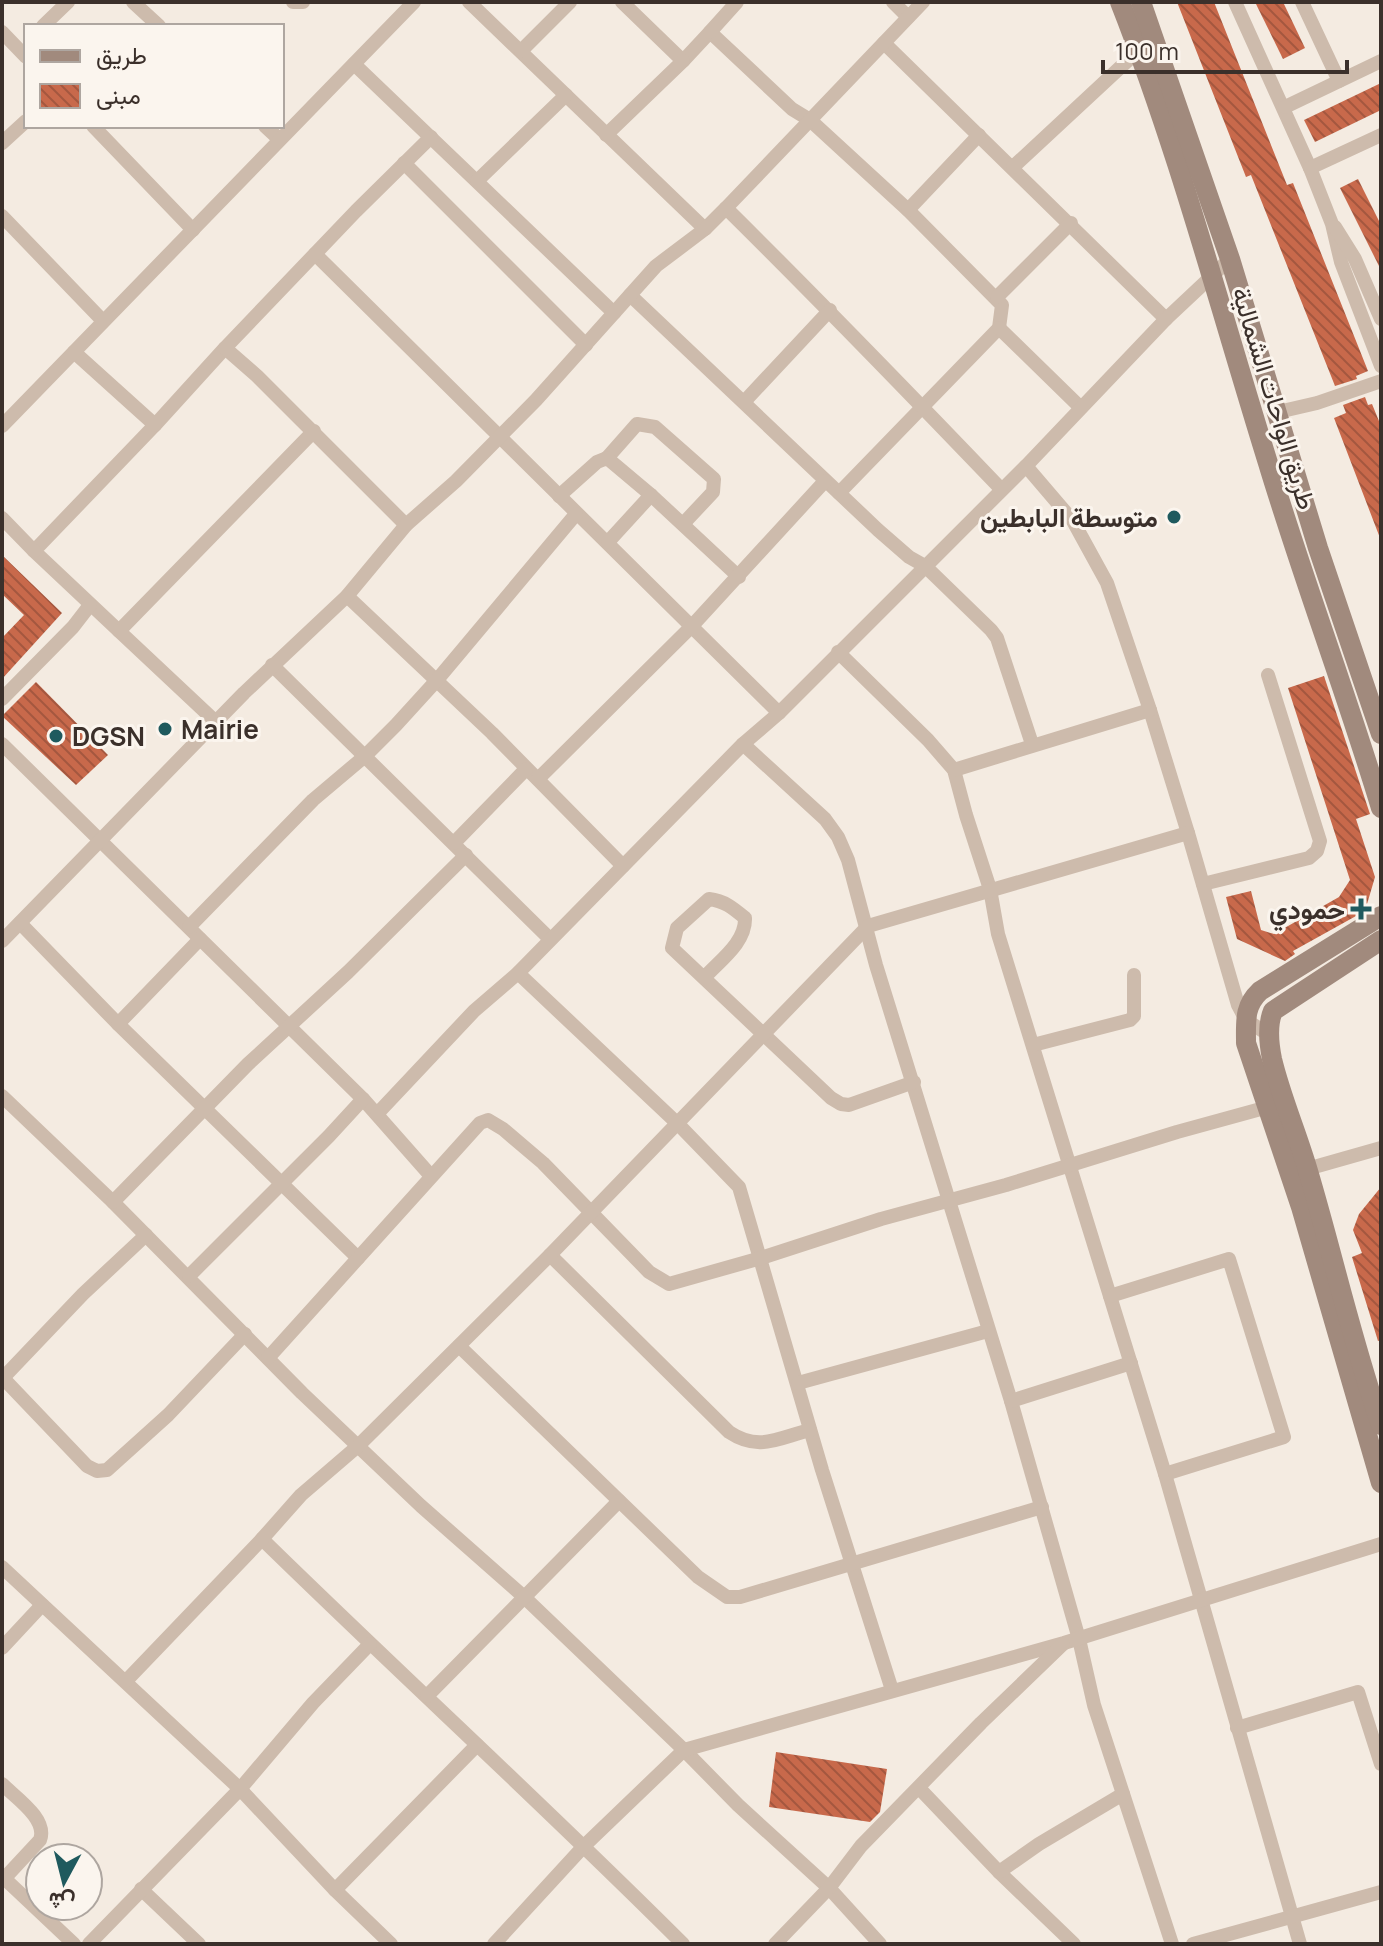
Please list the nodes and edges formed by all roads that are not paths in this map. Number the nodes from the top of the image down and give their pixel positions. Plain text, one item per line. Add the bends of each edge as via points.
1 (68, 2) edge
2 (133, 2) edge
3 (293, 2) edge
4 (303, 2) edge
5 (414, 2) edge
6 (469, 2) edge
7 (570, 2) edge
8 (622, 2) edge
9 (737, 2) edge
10 (893, 2) edge
11 (923, 2) edge
12 (1120, 2) edge
13 (1141, 2) edge
14 (1235, 2) edge
15 (1302, 2) edge
16 (908, 17) junction
17 (45, 24) edge
18 (157, 24) edge
19 (2, 32) edge
20 (710, 32) junction
21 (884, 43) junction
22 (24, 49) edge
23 (1139, 50) junction
24 (521, 51) junction
25 (683, 61) junction
26 (1381, 61) edge
27 (354, 64) junction
28 (1339, 81) junction
29 (566, 95) junction
30 (1285, 107) junction
31 (810, 120) junction
32 (24, 123) edge
33 (95, 128) edge
34 (267, 128) edge
35 (606, 135) junction
36 (979, 135) junction
37 (1381, 135) edge
38 (431, 137) junction
39 (279, 139) junction
40 (2, 143) edge
41 (404, 163) junction
42 (1013, 167) junction
43 (1310, 168) junction
44 (477, 181) junction
45 (726, 208) junction
46 (908, 210) junction
47 (2, 216) edge
48 (1071, 223) junction
49 (1332, 224) junction
50 (705, 229) junction
51 (193, 230) junction
52 (315, 254) junction
53 (1230, 259) junction
54 (1210, 276) junction
55 (630, 295) junction
56 (997, 297) junction
57 (830, 310) junction
58 (614, 313) junction
59 (1166, 319) junction
60 (1381, 319) edge
61 (103, 321) junction
62 (999, 328) junction
63 (586, 345) junction
64 (225, 348) junction
65 (74, 352) junction
66 (1381, 366) edge
67 (1381, 381) edge
68 (744, 402) junction
69 (1080, 407) junction
70 (922, 408) junction
71 (1278, 412) junction
72 (155, 425) junction
73 (2, 426) edge
74 (314, 431) junction
75 (498, 437) junction
76 (607, 458) junction
77 (1026, 466) junction
78 (825, 481) junction
79 (1001, 489) junction
80 (839, 493) junction
81 (651, 495) junction
82 (559, 496) junction
83 (576, 514) junction
84 (2, 518) edge
85 (683, 524) junction
86 (406, 525) junction
87 (608, 542) junction
88 (34, 551) junction
89 (925, 566) junction
90 (739, 577) junction
91 (347, 596) junction
92 (90, 605) junction
93 (691, 627) junction
94 (119, 631) junction
95 (838, 652) junction
96 (272, 665) junction
97 (1268, 675) dead end
98 (437, 680) junction
99 (2, 699) edge
100 (1150, 710) junction
101 (779, 713) junction
102 (216, 722) junction
103 (1381, 734) edge
104 (743, 744) junction
105 (1032, 744) junction
106 (4, 749) edge
107 (364, 757) junction
108 (954, 770) junction
109 (532, 774) junction
110 (1381, 808) edge
111 (1188, 833) junction
112 (102, 840) junction
113 (454, 843) junction
114 (466, 855) junction
115 (623, 866) junction
116 (1203, 884) junction
117 (990, 889) junction
118 (1381, 916) edge
119 (20, 923) junction
120 (868, 926) junction
121 (189, 927) junction
122 (200, 939) junction
123 (550, 939) junction
124 (1381, 940) edge
125 (2, 941) edge
126 (518, 973) junction
127 (1134, 975) dead end
128 (704, 978) junction
129 (1246, 1020) junction
130 (118, 1024) junction
131 (289, 1026) junction
132 (765, 1035) junction
133 (1269, 1035) junction
134 (1033, 1045) junction
135 (914, 1082) junction
136 (2, 1096) edge
137 (363, 1099) junction
138 (1268, 1107) junction
139 (206, 1108) junction
140 (377, 1114) junction
141 (678, 1124) junction
142 (1381, 1148) edge
143 (1070, 1166) junction
144 (1307, 1169) junction
145 (431, 1176) junction
146 (281, 1182) junction
147 (948, 1201) junction
148 (113, 1202) junction
149 (591, 1213) junction
150 (146, 1235) junction
151 (550, 1255) junction
152 (358, 1258) junction
153 (761, 1258) junction
154 (189, 1276) junction
155 (1110, 1296) junction
156 (988, 1331) junction
157 (245, 1334) junction
158 (459, 1346) junction
159 (268, 1358) junction
160 (1131, 1363) junction
161 (3, 1379) edge
162 (798, 1383) junction
163 (1011, 1401) junction
164 (1381, 1425) edge
165 (810, 1430) junction
166 (358, 1446) junction
167 (1165, 1474) junction
168 (1381, 1483) edge
169 (619, 1501) junction
170 (1042, 1507) junction
171 (262, 1539) junction
172 (1381, 1544) edge
173 (852, 1565) junction
174 (2, 1567) edge
175 (523, 1596) junction
176 (1202, 1600) junction
177 (42, 1605) junction
178 (1079, 1639) junction
179 (1064, 1643) junction
180 (370, 1644) junction
181 (2, 1648) edge
182 (126, 1681) junction
183 (892, 1690) junction
184 (427, 1696) junction
185 (1237, 1728) junction
186 (477, 1745) junction
187 (684, 1750) junction
188 (1381, 1764) edge
189 (2, 1784) edge
190 (919, 1788) junction
191 (240, 1789) junction
192 (1123, 1794) junction
193 (584, 1846) junction
194 (999, 1872) junction
195 (4, 1880) edge
196 (829, 1888) junction
197 (141, 1889) junction
198 (335, 1890) junction
199 (1381, 1892) edge
200 (1292, 1916) junction
201 (496, 1943) edge
202 (74, 1944) edge
203 (89, 1944) edge
204 (199, 1944) edge
205 (391, 1944) edge
206 (683, 1944) edge
207 (775, 1944) edge
208 (880, 1944) edge
209 (1074, 1944) edge
210 (1172, 1944) edge
211 (1193, 1944) edge
212 (1300, 1944) edge

1 - 17 street
2 - 18 street
3 - 4 street
5 - 27 street
6 - 24 street
7 - 24 street
8 - 25 street
9 - 20 street
10 - 16 street
11 - 16 street
12 - 23 main road, طريق الواحات الشمالية
13 - 53 main road, طريق الواحات الشمالية
14 - 30 street
15 - 28 street
16 - 21 street
19 - 22 street
20 - 25 street
20 - 31 street
21 - 31 street
21 - 36 street
23 - 42 street
23 - 54 main road, طريق الواحات الشمالية
24 - 29 street
25 - 35 street
26 - 28 street
27 - 38 street
27 - 39 street
28 - 30 street
29 - 35 street
29 - 44 street
30 - 43 street
31 - 45 street
31 - 46 street
32 - 40 street
33 - 51 street
34 - 39 street
35 - 50 street
36 - 42 street
36 - 46 street
37 - 43 street
38 - 41 street
38 - 44 street
39 - 51 street
41 - 52 street
41 - 63 street
42 - 48 street
43 - 49 street
44 - 58 street
45 - 50 street
45 - 57 street
46 - 56 street
47 - 61 street
48 - 56 street
48 - 59 street
49 - 60 street via 1350,249
49 - 66 street
50 - 55 street via 656,266
51 - 61 street
52 - 64 street
52 - 75 street
53 - 54 street
53 - 71 main road, طريق الواحات الشمالية
54 - 59 street
54 - 110 main road, طريق الواحات الشمالية
55 - 58 street
55 - 68 street
56 - 62 street via 1002,305
57 - 68 street
57 - 70 street
58 - 63 street
59 - 69 street
61 - 65 street
62 - 69 street
62 - 70 street
63 - 75 street
64 - 72 street
64 - 74 street
65 - 72 street
65 - 73 street
67 - 71 street
68 - 78 street
69 - 77 street
70 - 79 street
70 - 80 street
71 - 103 main road, طريق الواحات الشمالية
72 - 88 street
74 - 86 street
74 - 94 street
75 - 82 street
75 - 86 street
76 - 81 street
76 - 82 street
76 - 85 street via 637,424 655,427 667,437 714,479 713,492
77 - 79 street
77 - 100 street via 1073,521 1107,583
78 - 80 street
78 - 90 street
79 - 89 street
80 - 89 street
81 - 85 street
81 - 87 street
82 - 83 street
83 - 87 street
83 - 98 street
84 - 88 street
85 - 90 street
86 - 91 street
87 - 93 street
88 - 92 street
89 - 95 street
89 - 105 street via 997,638
90 - 93 street
91 - 96 street
91 - 98 street
92 - 94 street
92 - 99 street
93 - 101 street
93 - 109 street
94 - 102 street
95 - 101 street
95 - 108 street
96 - 102 street
96 - 107 street
97 - 116 street via 1320,841 1317,851 1309,858
98 - 107 street
98 - 109 street
100 - 105 street
100 - 111 street
101 - 104 street
102 - 112 street
104 - 115 street
104 - 120 street via 808,801 838,837
105 - 108 street
106 - 112 street
107 - 113 street
107 - 121 street via 313,800
108 - 117 street
109 - 113 street
109 - 115 street
111 - 116 street
111 - 117 street
112 - 119 street
112 - 121 street
113 - 114 street
114 - 123 street
114 - 131 street
115 - 123 street
116 - 129 street via 1233,993
117 - 120 street
117 - 134 street via 998,934
118 - 129 main road via 1260,991 1249,1003
119 - 125 street
119 - 130 street
120 - 132 street
120 - 135 street
121 - 122 street
122 - 130 street
122 - 131 street
123 - 126 street
124 - 133 main road via 1273,1011
126 - 140 street via 474,1011
126 - 141 street
127 - 134 street via 1135,1010 1130,1020
128 - 128 street via 672,948 674,935 709,899 718,900 745,918 745,929
128 - 132 street
129 - 133 street
129 - 138 main road via 1246,1043
130 - 139 street
131 - 137 street
131 - 139 street
132 - 135 street via 841,1104
132 - 141 street
133 - 144 main road
134 - 143 street
135 - 147 street
136 - 148 street
137 - 140 street
137 - 146 street
138 - 143 street
138 - 168 main road
139 - 146 street
139 - 148 street
140 - 145 street
141 - 149 street
141 - 153 street via 739,1187
142 - 144 street
143 - 147 street
143 - 155 street
144 - 164 main road
145 - 149 street via 488,1120 543,1163
145 - 152 street
146 - 152 street
146 - 154 street
147 - 153 street
147 - 156 street
148 - 150 street
149 - 151 street
149 - 153 street via 649,1272 669,1284
150 - 154 street
150 - 161 street
151 - 158 street
151 - 165 street via 736,1437 755,1444
152 - 159 street
153 - 162 street
154 - 157 street
155 - 160 street
155 - 167 street via 1229,1259 1284,1437
156 - 162 street
156 - 163 street
157 - 159 street
157 - 161 street via 107,1470 87,1466
158 - 166 street
158 - 169 street
159 - 166 street
160 - 163 street
160 - 167 street
162 - 165 street
163 - 170 street
165 - 173 street
166 - 171 street via 301,1495
166 - 175 street
167 - 176 street
169 - 173 street via 698,1577 727,1597
169 - 175 street
170 - 173 street
170 - 178 street
171 - 180 street
171 - 182 street
172 - 176 street
173 - 183 street
174 - 177 street
175 - 184 street
175 - 187 street
176 - 178 street
176 - 185 street
177 - 181 street
177 - 182 street
178 - 179 street
178 - 192 street
179 - 183 street
179 - 190 street
180 - 184 street
180 - 191 street
182 - 191 street
183 - 187 street
184 - 186 street
185 - 188 street via 1358,1692
185 - 200 street
186 - 193 street
186 - 198 street
187 - 193 street
187 - 196 street
189 - 195 street via 43,1832
190 - 194 street
190 - 196 street via 861,1846
191 - 197 street
191 - 198 street
192 - 194 street
192 - 210 street
193 - 201 street
193 - 206 street
194 - 209 street
195 - 202 street
196 - 207 street
196 - 208 street
197 - 203 street
197 - 204 street
198 - 205 street
199 - 200 street
200 - 211 street
200 - 212 street

